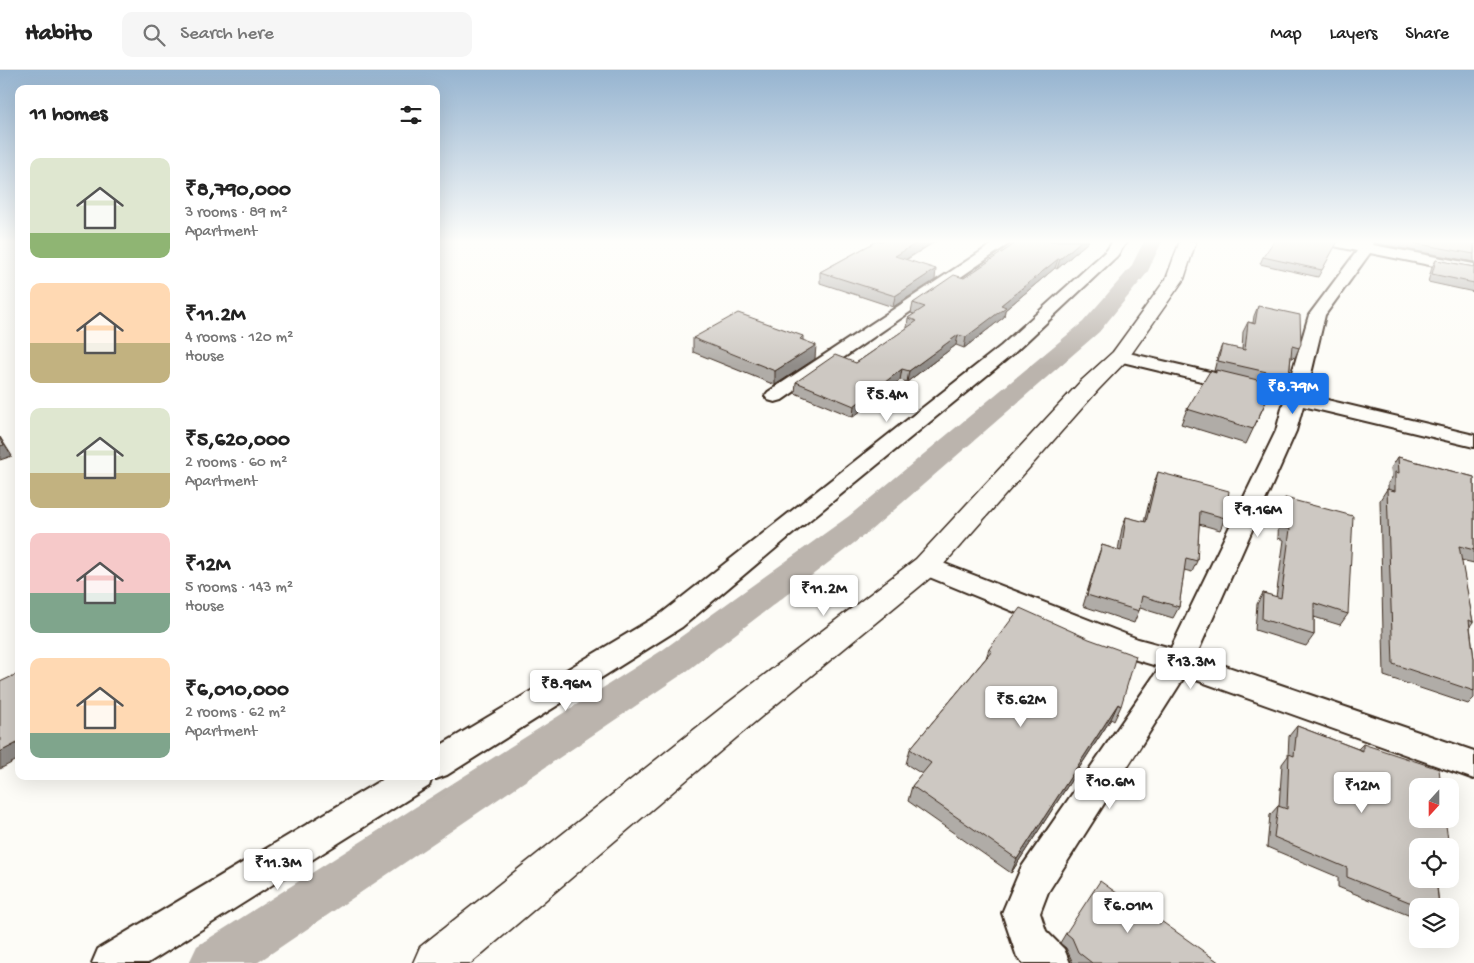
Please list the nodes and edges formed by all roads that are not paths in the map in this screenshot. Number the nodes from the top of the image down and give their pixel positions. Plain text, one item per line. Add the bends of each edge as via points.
1 (943, 283) edge
2 (1081, 283) edge
3 (1173, 283) edge
4 (1339, 283) edge
5 (1120, 356) junction
6 (776, 396) dead end
7 (1296, 398) junction
8 (1474, 441) edge
9 (926, 566) junction
10 (1179, 662) junction
11 (440, 763) edge
12 (1474, 765) edge
13 (410, 780) edge
14 (112, 963) edge
15 (436, 963) edge
16 (1050, 963) edge

1 - 6 street
2 - 11 street via 1007,350 672,620
3 - 5 street
4 - 7 street via 1317,315
5 - 7 street
5 - 9 street
7 - 8 street
7 - 10 street via 1286,431
9 - 10 street via 1130,647
9 - 15 street
10 - 12 street
10 - 16 street via 1034,881 1021,913 1031,942
13 - 14 street

